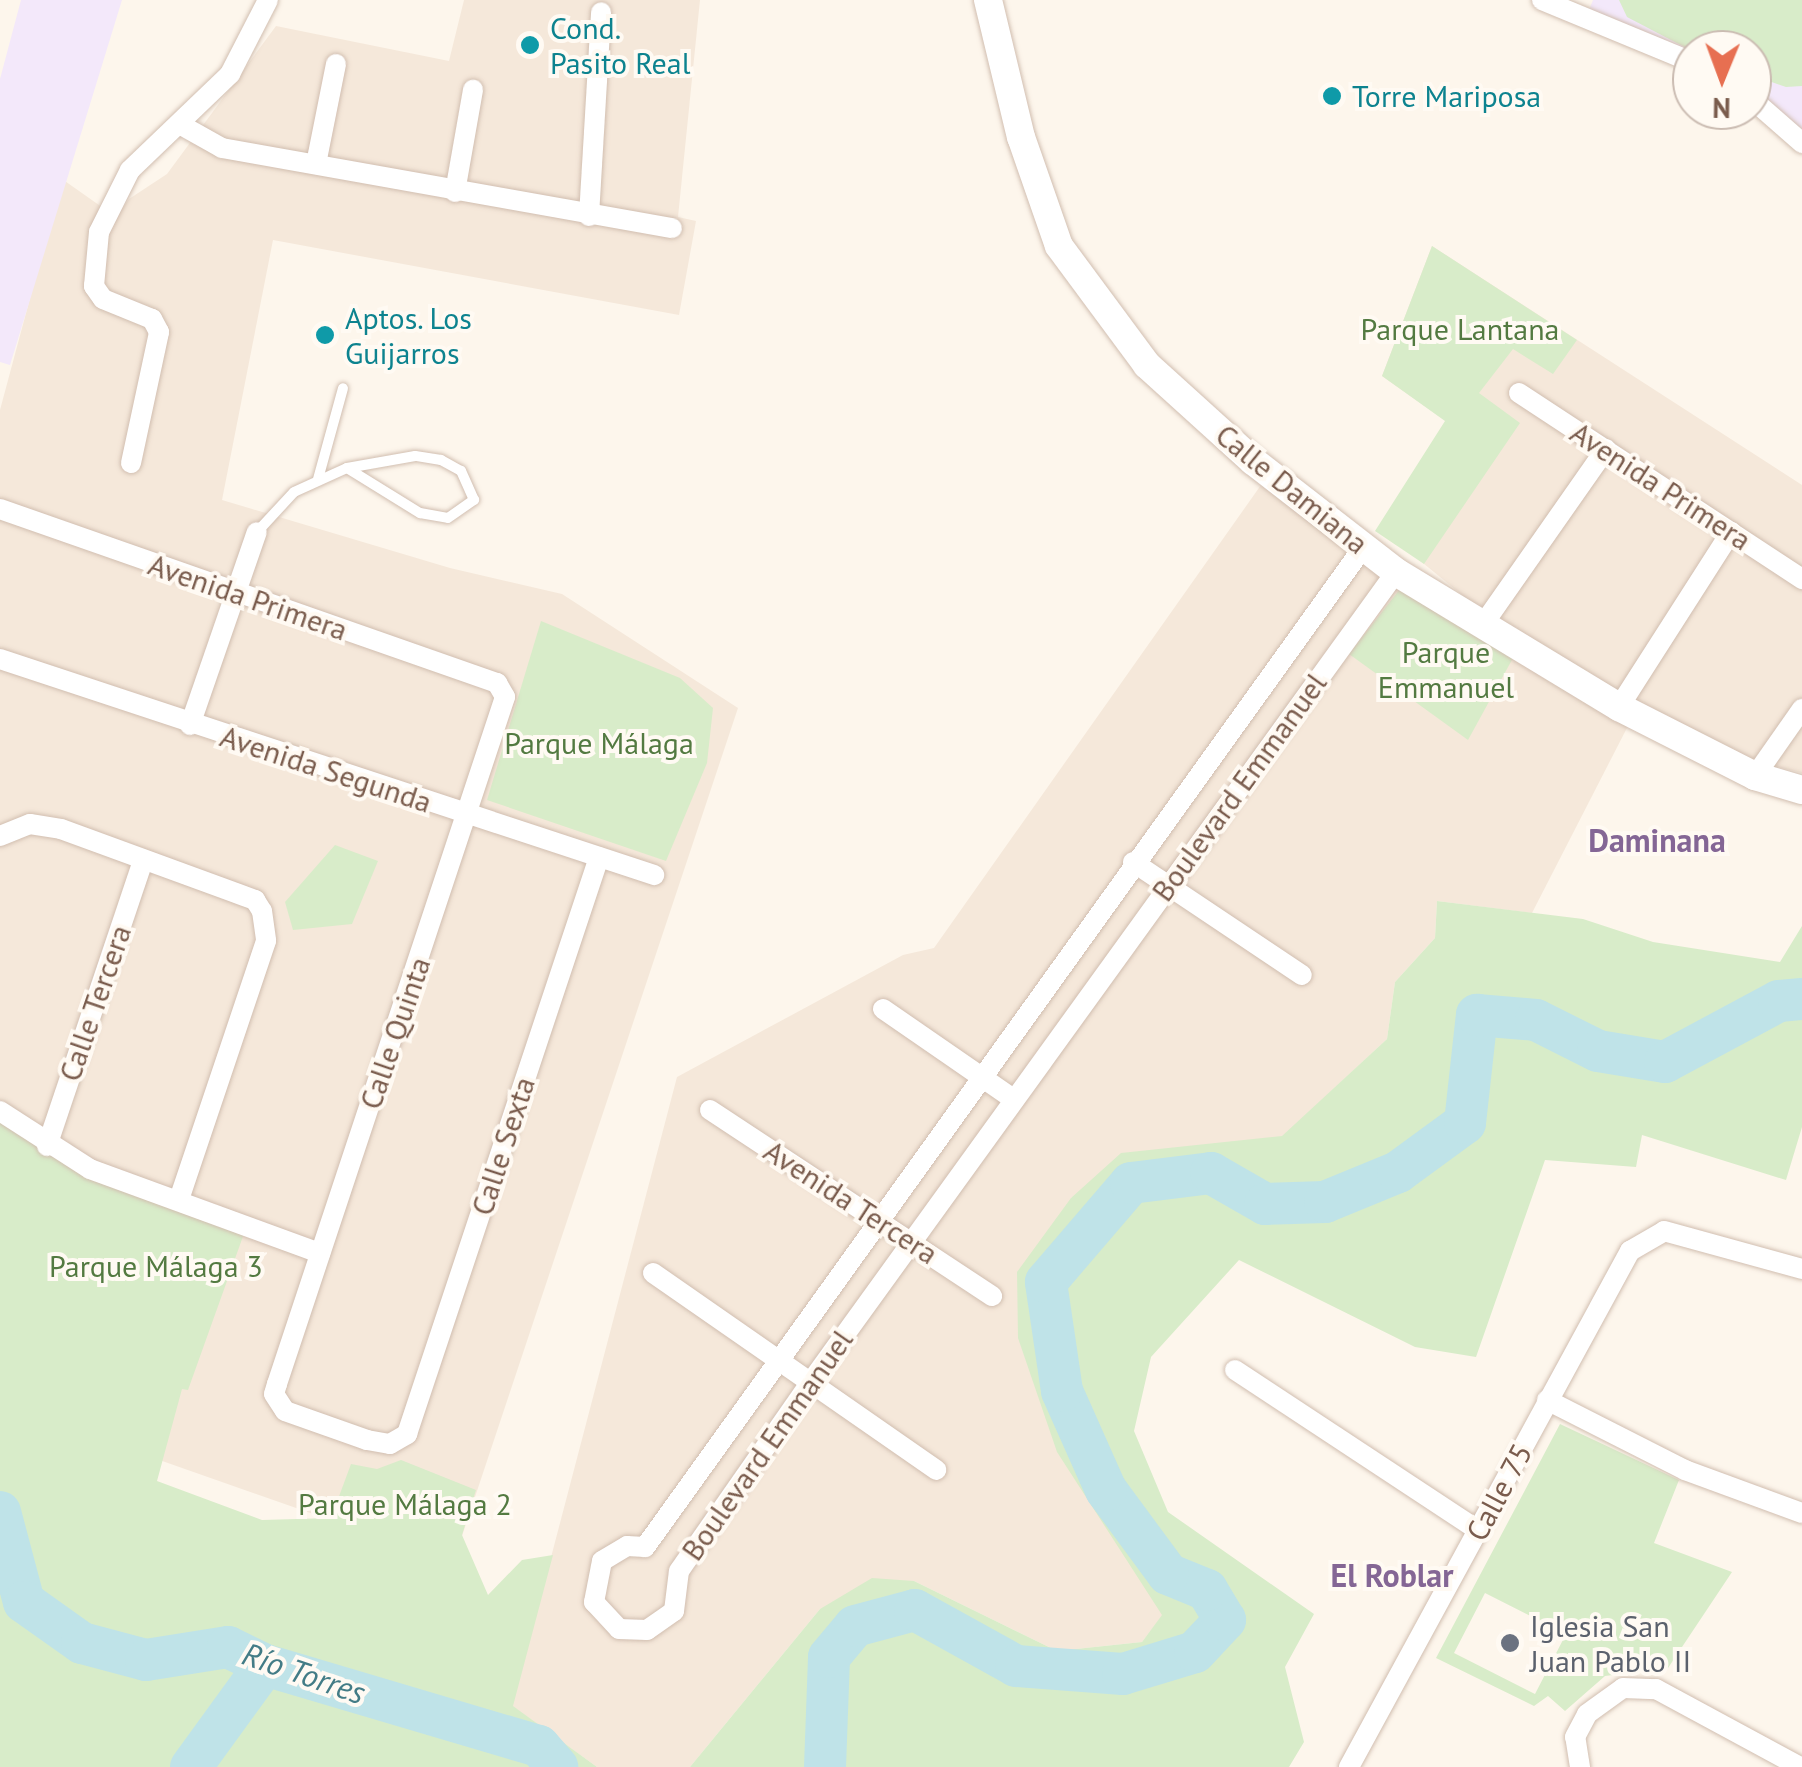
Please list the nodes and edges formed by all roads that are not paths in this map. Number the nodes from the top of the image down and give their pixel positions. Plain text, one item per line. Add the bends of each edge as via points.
1 (268, 0) edge
2 (988, 0) edge
3 (1542, 0) edge
4 (1590, 8) edge
5 (601, 12) dead end
6 (1672, 51) edge
7 (336, 64) dead end
8 (474, 90) dead end
9 (1772, 117) edge
10 (181, 125) junction
11 (1802, 143) edge
12 (316, 164) junction
13 (455, 192) junction
14 (589, 216) junction
15 (672, 228) dead end
16 (343, 388) dead end
17 (1520, 392) dead end
18 (1606, 449) junction
19 (131, 463) dead end
20 (346, 468) junction
21 (318, 480) junction
22 (0, 509) edge
23 (257, 532) joint
24 (1731, 532) junction
25 (1362, 549) junction
26 (1396, 572) junction
27 (1802, 579) edge
28 (237, 594) junction
29 (1482, 626) junction
30 (0, 659) edge
31 (498, 683) joint
32 (1619, 707) junction
33 (1802, 708) edge
34 (190, 724) junction
35 (1754, 776) junction
36 (1802, 790) edge
37 (468, 814) junction
38 (0, 836) edge
39 (599, 857) junction
40 (143, 860) junction
41 (1133, 862) junction
42 (654, 875) dead end
43 (1166, 885) junction
44 (1302, 975) dead end
45 (883, 1008) dead end
46 (980, 1076) junction
47 (1012, 1098) junction
48 (710, 1110) dead end
49 (0, 1112) edge
50 (47, 1146) junction
51 (179, 1200) junction
52 (878, 1218) junction
53 (910, 1240) junction
54 (320, 1253) junction
55 (1802, 1269) edge
56 (653, 1273) dead end
57 (992, 1296) dead end
58 (777, 1360) junction
59 (1235, 1370) dead end
60 (810, 1383) junction
61 (276, 1384) joint
62 (1548, 1400) junction
63 (936, 1470) dead end
64 (1802, 1513) edge
65 (1479, 1530) junction
66 (1349, 1767) edge
67 (1580, 1767) edge
68 (1800, 1767) edge

1 - 10 street via 230,74
2 - 25 street, Calle Damiana via 1021,137 1059,246 1147,366
3 - 4 street
4 - 6 street
5 - 14 street
7 - 12 street
8 - 13 street
9 - 11 street
10 - 12 street via 222,148
10 - 19 street via 148,149 117,195 94,248 94,286 104,299 156,323 160,348
12 - 13 street
13 - 14 street
14 - 15 street
16 - 21 lane
17 - 18 street, Avenida Primera
18 - 24 street, Avenida Primera
18 - 29 street
20 - 20 lane via 415,456 441,460 461,470 474,500 448,518 420,513
20 - 21 lane
21 - 23 lane via 272,510
22 - 28 street, Avenida Primera
23 - 28 street
24 - 27 street, Avenida Primera
24 - 32 street
25 - 26 street, Calle Damiana
25 - 41 street, Boulevard Emmanuel
26 - 29 street, Calle Damiana
26 - 43 street, Boulevard Emmanuel
28 - 31 street, Avenida Primera
28 - 34 street
29 - 32 street, Calle Damiana
30 - 34 street, Avenida Segunda
31 - 37 street, Calle Quinta via 505,709
32 - 35 street, Calle Damiana
33 - 35 street
34 - 37 street, Avenida Segunda
35 - 36 street, Calle Damiana
37 - 39 street, Avenida Segunda
37 - 54 street, Calle Quinta
38 - 40 street via 30,824
39 - 42 street, Avenida Segunda
39 - 61 street, Calle Sexta via 407,1434 390,1444 367,1440 285,1411 274,1394
40 - 50 street, Calle Tercera
40 - 51 street via 255,900 269,928
41 - 43 street
41 - 46 street, Boulevard Emmanuel
43 - 44 street
43 - 47 street, Boulevard Emmanuel
45 - 46 street
46 - 47 street
46 - 52 street, Boulevard Emmanuel
47 - 53 street, Boulevard Emmanuel
48 - 52 street, Avenida Tercera
49 - 50 street
50 - 51 street
51 - 54 street
52 - 53 street, Avenida Tercera
52 - 58 street, Boulevard Emmanuel
53 - 57 street, Avenida Tercera
53 - 60 street, Boulevard Emmanuel
54 - 61 street, Calle Quinta
55 - 62 street, Calle 75 via 1664,1231 1630,1251
56 - 58 street
58 - 60 street
58 - 60 street, Boulevard Emmanuel via 645,1547 613,1551 596,1570 594,1602 618,1630 647,1630 674,1611 678,1572
59 - 65 street
60 - 63 street
62 - 64 street via 1684,1470
62 - 65 street, Calle 75
65 - 66 street, Calle 75
67 - 68 street via 1576,1737 1599,1700 1623,1688 1656,1689

